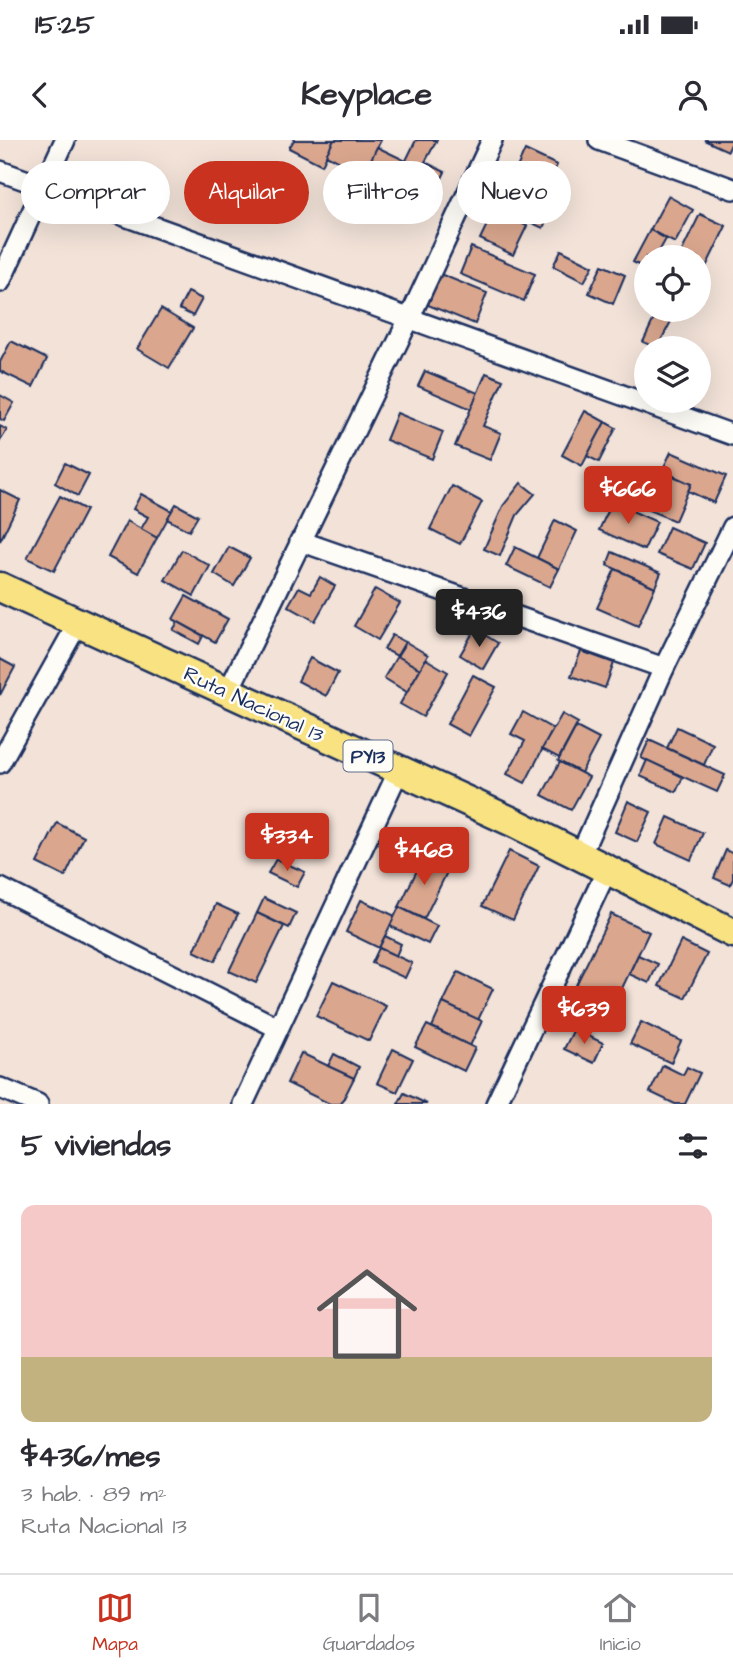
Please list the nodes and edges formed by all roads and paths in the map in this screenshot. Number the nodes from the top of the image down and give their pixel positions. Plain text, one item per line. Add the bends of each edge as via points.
1 (65, 140) edge
2 (492, 140) edge
3 (599, 140) edge
4 (55, 161) edge
5 (0, 171) edge
6 (21, 179) edge
7 (733, 189) edge
8 (26, 224) edge
9 (145, 224) edge
10 (0, 282) edge
11 (409, 319) junction
12 (733, 435) edge
13 (733, 527) edge
14 (300, 541) junction
15 (0, 587) edge
16 (78, 623) junction
17 (664, 668) junction
18 (228, 692) junction
19 (0, 763) edge
20 (399, 770) junction
21 (580, 856) junction
22 (607, 870) junction
23 (0, 887) edge
24 (733, 933) edge
25 (278, 1028) junction
26 (0, 1088) edge
27 (38, 1104) edge
28 (243, 1104) edge
29 (496, 1104) edge

1 - 4 street
2 - 11 street
3 - 7 street
5 - 6 street
8 - 10 street
9 - 11 street
11 - 12 street
11 - 14 street
13 - 17 street
14 - 17 street
14 - 18 street
15 - 16 highway, Ruta Nacional 13 / PY13
16 - 18 highway, Ruta Nacional 13 / PY13
16 - 19 street
17 - 21 street
18 - 20 highway, Ruta Nacional 13 / PY13
20 - 21 highway, Ruta Nacional 13 / PY13
20 - 25 street
21 - 22 highway, Ruta Nacional 13 / PY13
22 - 24 highway, Ruta Nacional 13 / PY13
22 - 29 street
23 - 25 street
25 - 28 street
26 - 27 street

